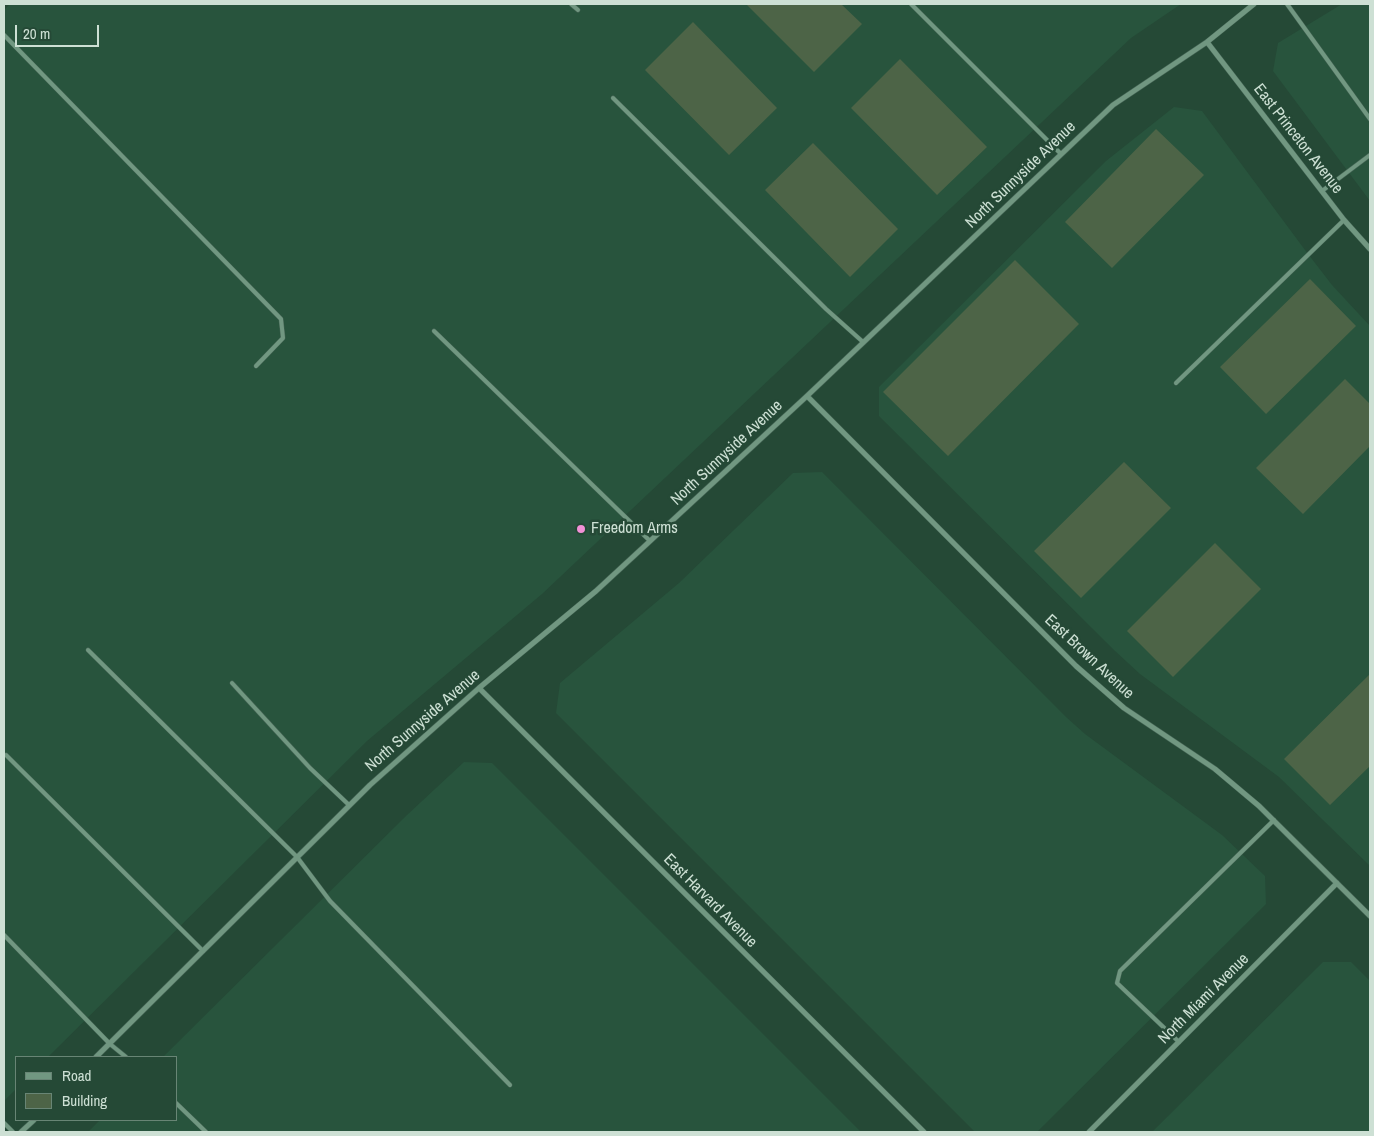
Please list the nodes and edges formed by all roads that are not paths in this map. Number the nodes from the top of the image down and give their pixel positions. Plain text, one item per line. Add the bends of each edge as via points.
1 (571, 4) edge
2 (911, 4) edge
3 (1254, 4) edge
4 (1287, 4) edge
5 (578, 10) dead end
6 (4, 34) edge
7 (1207, 42) junction
8 (613, 98) dead end
9 (1370, 119) edge
10 (1061, 154) junction
11 (1370, 155) edge
12 (1322, 191) junction
13 (1344, 220) junction
14 (1370, 249) edge
15 (434, 330) dead end
16 (863, 342) junction
17 (256, 366) dead end
18 (1176, 382) dead end
19 (807, 396) junction
20 (650, 541) junction
21 (88, 650) dead end
22 (232, 684) dead end
23 (479, 688) junction
24 (6, 755) dead end
25 (349, 806) junction
26 (1274, 820) junction
27 (297, 857) junction
28 (1337, 883) junction
29 (1370, 916) edge
30 (4, 935) edge
31 (203, 950) junction
32 (1179, 1042) junction
33 (110, 1044) junction
34 (97, 1056) edge
35 (125, 1056) edge
36 (510, 1085) dead end
37 (178, 1105) edge
38 (33, 1121) edge
39 (4, 1123) edge
40 (13, 1132) edge
41 (21, 1132) edge
42 (206, 1132) edge
43 (924, 1132) edge
44 (1089, 1132) edge

1 - 5 lane
2 - 10 lane
3 - 7 street, North Sunnyside Avenue
4 - 9 lane
6 - 17 lane via 281,319 283,338
7 - 10 street, North Sunnyside Avenue via 1112,105
7 - 12 street, East Princeton Avenue
8 - 16 lane
10 - 16 street, North Sunnyside Avenue
11 - 12 lane
12 - 13 street, East Princeton Avenue
13 - 14 street, East Princeton Avenue
13 - 18 lane
15 - 20 lane
16 - 19 street, North Sunnyside Avenue
19 - 20 street, North Sunnyside Avenue
19 - 26 street, East Brown Avenue via 1076,666 1124,708 1215,769
20 - 23 street, North Sunnyside Avenue via 596,591
21 - 27 lane
22 - 25 lane
23 - 25 street, North Sunnyside Avenue
23 - 43 street, East Harvard Avenue
24 - 31 lane
25 - 27 street, North Sunnyside Avenue
26 - 28 street, East Brown Avenue
26 - 32 lane via 1120,971 1117,983
27 - 31 street, North Sunnyside Avenue
27 - 36 lane via 330,901
28 - 29 street, East Brown Avenue
28 - 32 street, North Miami Avenue
30 - 33 lane
31 - 33 street, North Sunnyside Avenue
32 - 44 street, North Miami Avenue
33 - 34 street, North Sunnyside Avenue
33 - 35 lane
37 - 42 lane
38 - 41 street
39 - 40 lane

